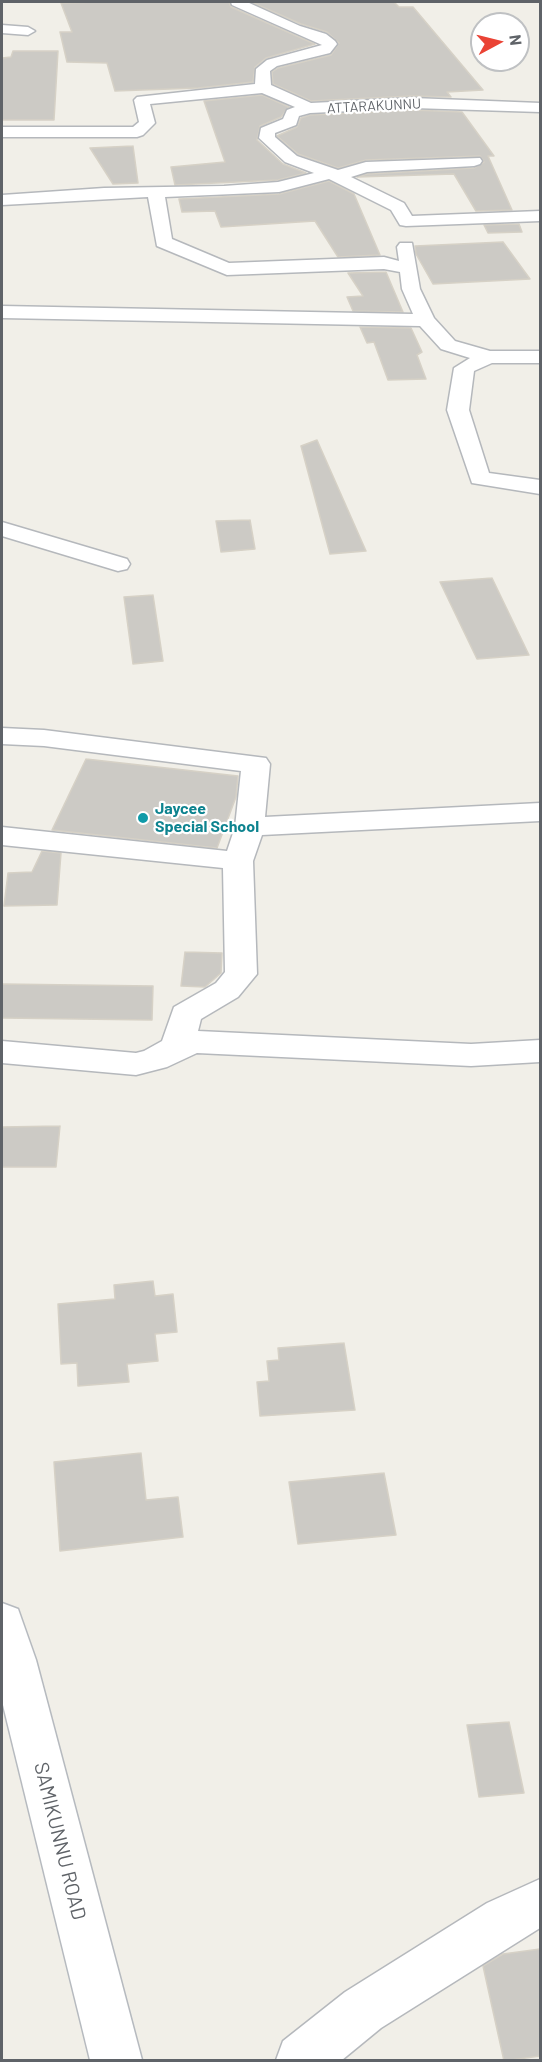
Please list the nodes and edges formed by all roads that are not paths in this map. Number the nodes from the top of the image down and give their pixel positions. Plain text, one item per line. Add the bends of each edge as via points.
1 (237, 2) edge
2 (2, 29) edge
3 (28, 31) dead end
4 (264, 88) junction
5 (540, 107) edge
6 (309, 108) junction
7 (2, 132) edge
8 (474, 161) dead end
9 (334, 174) junction
10 (156, 192) junction
11 (2, 200) edge
12 (540, 216) edge
13 (406, 221) junction
14 (408, 269) junction
15 (2, 312) edge
16 (424, 321) junction
17 (489, 357) junction
18 (540, 357) edge
19 (540, 488) edge
20 (2, 529) edge
21 (118, 564) dead end
22 (2, 736) edge
23 (540, 812) edge
24 (250, 827) junction
25 (2, 836) edge
26 (238, 861) junction
27 (177, 1047) junction
28 (2, 1052) edge
29 (540, 1052) edge
30 (2, 1622) edge
31 (540, 1903) edge
32 (116, 2061) edge
33 (302, 2061) edge

1 - 4 street via 330,44 325,50 272,63 263,69
2 - 3 street
4 - 6 street, ATTARAKUNNU
4 - 7 street via 142,100 147,123 137,132
5 - 6 street, ATTARAKUNNU via 413,103
6 - 9 street via 292,113 290,122 267,131 267,138 291,159
8 - 9 street via 366,167
9 - 10 street via 279,187
9 - 13 street via 398,207
10 - 11 street
10 - 14 street via 163,242 226,269 384,263
12 - 13 street
13 - 14 street
14 - 16 street via 411,289
15 - 16 street
16 - 17 street via 448,345
17 - 18 street
17 - 19 street via 464,368 458,410 480,478
20 - 21 street
22 - 24 street via 256,764
23 - 24 street
24 - 26 street
25 - 26 street
26 - 27 street via 241,974 227,990 186,1014
27 - 28 street via 136,1064
27 - 29 street via 197,1042 471,1055
30 - 32 street, SAMIKUNNU ROAD
31 - 33 street via 505,1920 363,2010

